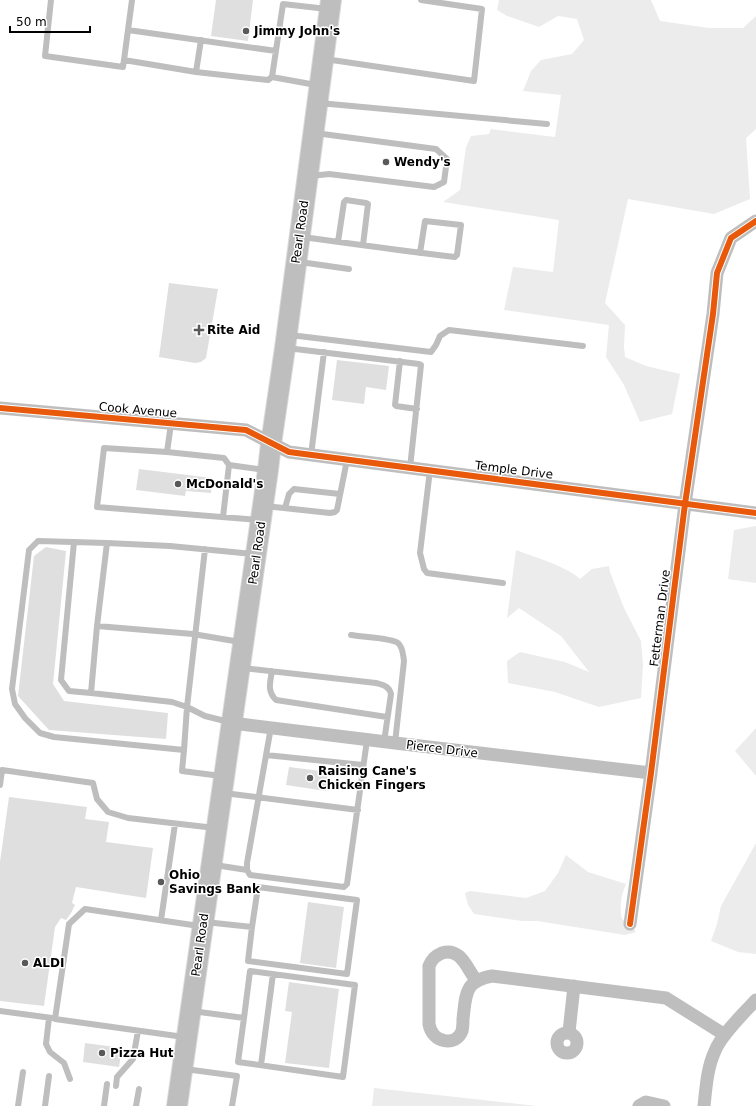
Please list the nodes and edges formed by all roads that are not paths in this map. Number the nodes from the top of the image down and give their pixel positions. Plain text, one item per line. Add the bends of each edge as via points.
1 (51, 0) edge
2 (132, 0) edge
3 (421, 0) edge
4 (283, 2) edge
5 (331, 5) edge
6 (128, 30) junction
7 (201, 40) junction
8 (276, 51) junction
9 (324, 59) junction
10 (124, 60) junction
11 (196, 72) junction
12 (272, 77) junction
13 (319, 94) junction
14 (547, 124) dead end
15 (314, 133) junction
16 (308, 176) junction
17 (756, 221) edge
18 (300, 237) junction
19 (338, 242) junction
20 (363, 245) junction
21 (420, 253) junction
22 (296, 262) junction
23 (349, 269) dead end
24 (286, 341) junction
25 (583, 346) dead end
26 (324, 352) junction
27 (400, 362) junction
28 (0, 408) edge
29 (417, 409) junction
30 (171, 424) junction
31 (271, 444) junction
32 (167, 452) junction
33 (311, 455) junction
34 (347, 460) junction
35 (229, 465) junction
36 (410, 468) junction
37 (268, 470) junction
38 (430, 470) junction
39 (340, 494) junction
40 (685, 504) junction
41 (285, 508) junction
42 (262, 513) junction
43 (756, 513) edge
44 (223, 517) junction
45 (74, 542) junction
46 (107, 543) junction
47 (205, 549) junction
48 (256, 554) junction
49 (503, 583) dead end
50 (97, 626) junction
51 (196, 634) junction
52 (351, 635) dead end
53 (244, 643) junction
54 (240, 668) junction
55 (272, 671) junction
56 (90, 694) junction
57 (187, 707) junction
58 (388, 717) junction
59 (232, 723) junction
60 (271, 727) junction
61 (366, 740) junction
62 (389, 742) junction
63 (184, 750) junction
64 (266, 755) junction
65 (363, 765) junction
66 (651, 773) junction
67 (0, 785) edge
68 (223, 785) junction
69 (259, 798) junction
70 (358, 810) junction
71 (175, 824) junction
72 (217, 828) junction
73 (212, 865) junction
74 (247, 870) junction
75 (161, 920) junction
76 (203, 924) junction
77 (630, 924) dead end
78 (252, 927) junction
79 (273, 974) junction
80 (476, 980) junction
81 (574, 986) junction
82 (756, 1000) edge
83 (0, 1011) edge
84 (191, 1011) junction
85 (52, 1018) junction
86 (244, 1018) junction
87 (138, 1031) junction
88 (569, 1032) dead end
89 (725, 1035) junction
90 (187, 1037) junction
91 (261, 1065) junction
92 (183, 1068) junction
93 (22, 1072) dead end
94 (49, 1076) dead end
95 (70, 1079) dead end
96 (107, 1084) dead end
97 (116, 1086) dead end
98 (138, 1089) dead end
99 (18, 1106) edge
100 (45, 1106) edge
101 (104, 1106) edge
102 (136, 1106) edge
103 (177, 1106) edge
104 (232, 1106) edge
105 (639, 1106) edge
106 (664, 1106) edge
107 (704, 1106) edge

1 - 10 lane via 45,56 123,67
2 - 6 lane
3 - 9 lane via 482,9 474,81
4 - 5 lane
4 - 8 lane
5 - 9 main road, Pearl Road
6 - 7 lane
6 - 10 lane
7 - 8 lane
7 - 11 lane
8 - 12 lane
9 - 13 main road, Pearl Road
10 - 11 lane
11 - 12 lane via 268,80
12 - 13 lane
13 - 14 lane
13 - 15 main road, Pearl Road
15 - 16 main road, Pearl Road
15 - 16 lane via 436,149 447,159 444,182 434,187 330,174
16 - 18 main road, Pearl Road
17 - 40 street, Fetterman Drive via 731,238 718,273
18 - 19 lane
18 - 22 main road, Pearl Road
19 - 20 lane
19 - 20 lane via 344,202 366,202 368,204
20 - 21 lane
21 - 21 lane via 425,220 461,225 456,257
22 - 23 lane
22 - 24 main road, Pearl Road
24 - 25 lane via 431,352 440,336 448,330
24 - 26 lane
24 - 31 main road, Pearl Road
26 - 27 lane
26 - 33 lane
27 - 29 lane via 421,365
27 - 29 lane via 395,405
28 - 30 street, Cook Avenue
29 - 36 lane
30 - 31 street, Cook Avenue via 246,430
30 - 32 lane
31 - 33 street, Temple Drive via 289,452
31 - 37 main road, Pearl Road
32 - 35 lane via 224,458
32 - 44 lane via 104,448 97,507
33 - 34 street, Temple Drive
34 - 36 street, Temple Drive
34 - 39 lane
35 - 37 lane
35 - 44 lane
36 - 38 street, Temple Drive
37 - 42 main road, Pearl Road
38 - 40 street, Temple Drive
38 - 49 lane via 420,553 424,569 427,573
39 - 41 lane via 294,490 289,494
39 - 41 lane via 335,512
40 - 43 street, Temple Drive
40 - 66 street, Fetterman Drive
41 - 42 lane
42 - 44 lane
42 - 48 main road, Pearl Road
45 - 46 lane
45 - 56 lane via 61,680 69,691
45 - 63 lane via 38,541 30,550 12,689 15,704 24,718 40,733 54,737
46 - 47 lane
46 - 50 lane
47 - 48 lane
47 - 51 lane
48 - 53 main road, Pearl Road
50 - 51 lane
50 - 56 lane
51 - 53 lane
51 - 57 lane
52 - 62 lane via 390,640 401,647 404,661
53 - 54 main road, Pearl Road
54 - 55 lane
54 - 59 main road, Pearl Road
55 - 58 lane via 270,689 273,697 281,702
55 - 58 lane via 385,686 391,694
56 - 57 lane via 172,702
57 - 59 lane via 205,716
57 - 63 lane
58 - 62 lane
59 - 60 street, Pierce Drive
59 - 68 main road, Pearl Road
60 - 61 street, Pierce Drive
60 - 64 lane
61 - 62 street, Pierce Drive
61 - 65 lane
62 - 66 street, Pierce Drive
63 - 68 lane via 182,771
64 - 65 lane
64 - 69 lane
65 - 70 lane
66 - 77 street, Fetterman Drive
67 - 71 lane via 2,770 93,783 97,799 108,812 128,818
68 - 69 lane
68 - 72 main road, Pearl Road
69 - 70 lane
69 - 74 lane
70 - 74 lane via 349,881 344,887 250,875
71 - 72 lane
71 - 75 lane
72 - 73 main road, Pearl Road
73 - 74 lane
73 - 76 main road, Pearl Road
75 - 76 lane
75 - 85 lane via 85,909 69,924
76 - 78 lane
76 - 84 main road, Pearl Road
78 - 78 lane via 258,887 357,900 348,974 248,960
79 - 86 lane via 250,971
79 - 91 lane
79 - 91 lane via 356,985 343,1077
80 - 80 street via 465,996 460,1034 452,1040 442,1041 436,1038 429,1024 429,966 432,960 446,952 458,955
80 - 81 street via 492,976
81 - 88 street
81 - 89 street via 666,998
82 - 89 street
83 - 85 lane
84 - 86 lane
84 - 90 main road, Pearl Road
85 - 87 lane
85 - 95 lane via 46,1044 50,1052 64,1063
86 - 91 lane via 238,1062
87 - 90 lane
87 - 97 lane via 133,1059 117,1076
89 - 107 street via 715,1050 708,1075
90 - 92 main road, Pearl Road
92 - 103 main road, Pearl Road
92 - 104 lane via 237,1076
93 - 99 lane
94 - 100 lane
96 - 101 lane
98 - 102 lane
105 - 106 street via 646,1102

